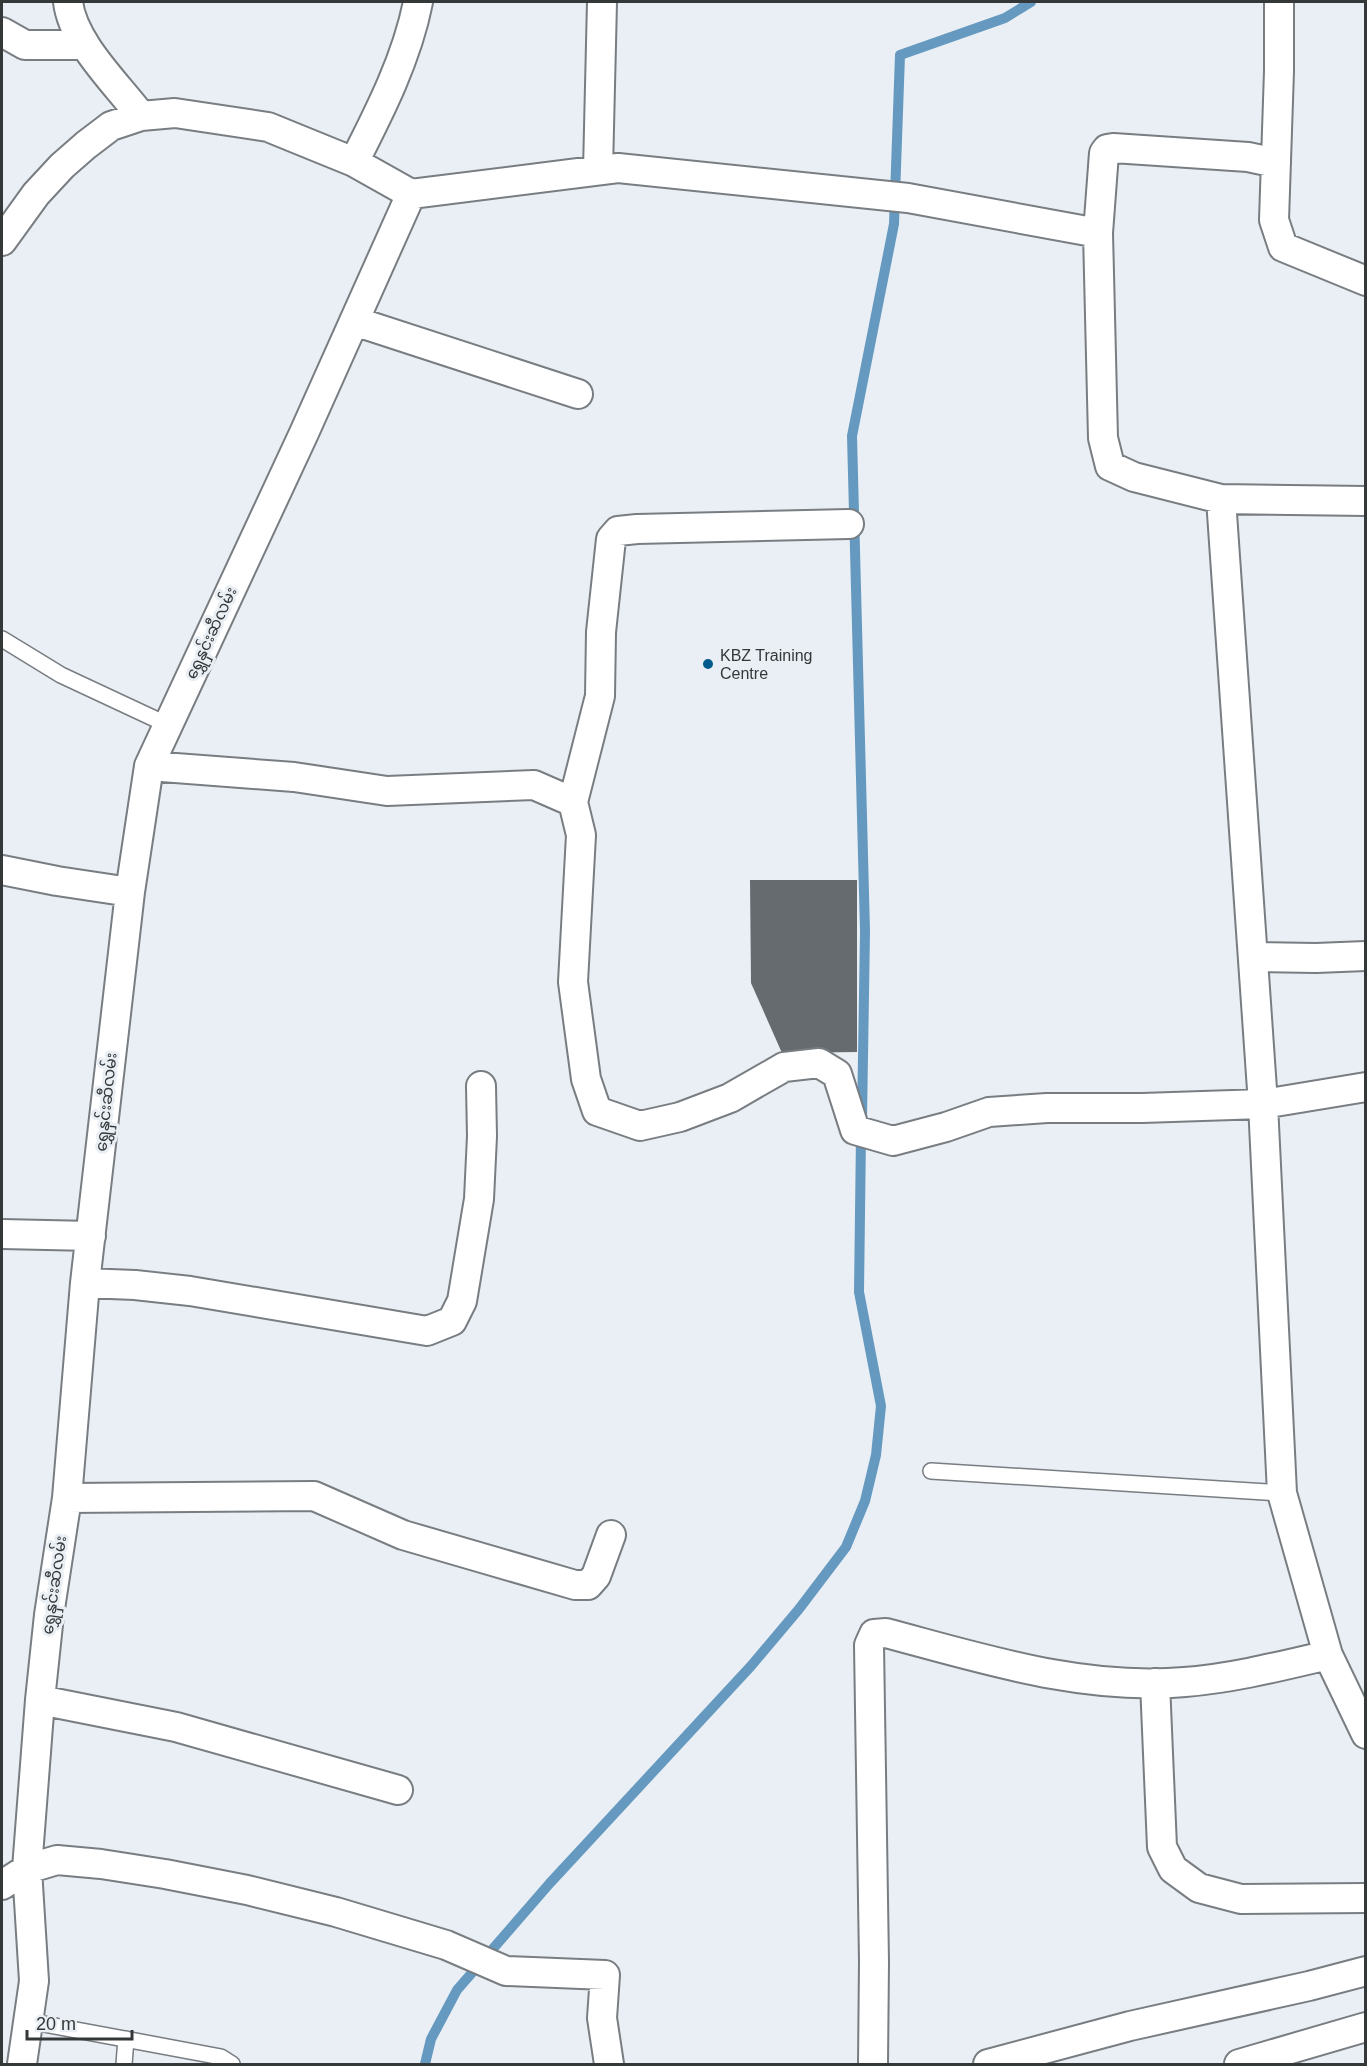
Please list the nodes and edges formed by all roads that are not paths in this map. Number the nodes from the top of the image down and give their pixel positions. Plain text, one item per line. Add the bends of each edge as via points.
1 (68, 2) edge
2 (418, 2) edge
3 (602, 2) edge
4 (1280, 2) edge
5 (2, 32) edge
6 (84, 45) junction
7 (141, 116) junction
8 (354, 162) junction
9 (1276, 163) junction
10 (598, 170) junction
11 (411, 194) junction
12 (1098, 232) junction
13 (2, 242) edge
14 (1365, 281) edge
15 (354, 321) junction
16 (578, 394) dead end
17 (1221, 499) junction
18 (1365, 501) edge
19 (849, 524) dead end
20 (2, 639) edge
21 (168, 725) junction
22 (149, 766) junction
23 (573, 802) junction
24 (2, 870) edge
25 (130, 892) junction
26 (1365, 956) edge
27 (1253, 957) junction
28 (481, 1086) dead end
29 (1365, 1087) edge
30 (1263, 1104) junction
31 (2, 1234) edge
32 (91, 1236) junction
33 (85, 1283) junction
34 (931, 1471) dead end
35 (1282, 1493) junction
36 (68, 1498) junction
37 (611, 1535) dead end
38 (1328, 1655) junction
39 (1155, 1683) junction
40 (40, 1700) junction
41 (1365, 1734) edge
42 (398, 1790) dead end
43 (27, 1869) junction
44 (2, 1885) edge
45 (1365, 1898) edge
46 (1365, 1971) edge
47 (28, 2021) junction
48 (1365, 2027) edge
49 (126, 2039) junction
50 (22, 2064) edge
51 (124, 2064) edge
52 (232, 2064) edge
53 (609, 2064) edge
54 (873, 2064) edge
55 (988, 2064) edge
56 (1239, 2064) edge

1 - 6 street via 70,17
2 - 8 street via 412,30 384,101
3 - 10 street
4 - 9 street
5 - 6 street via 25,45
6 - 7 street
7 - 8 street via 175,113 268,128
7 - 13 street via 111,126 70,159 36,194
8 - 11 street
9 - 12 street via 1107,149
9 - 14 street via 1274,220 1283,247
10 - 11 street
10 - 12 street via 618,168 908,198
11 - 15 street, ရွှေနှင်းဆီလမ်း
12 - 17 street via 1103,438 1110,466 1134,477
15 - 16 street
15 - 21 street, ရွှေနှင်းဆီလမ်း
17 - 18 street
17 - 27 street
19 - 23 street via 618,531 611,539 601,632 600,696
20 - 21 lane via 61,675
21 - 22 street, ရွှေနှင်းဆီလမ်း
22 - 23 street via 294,777 387,791 534,784
22 - 25 street, ရွှေနှင်းဆီလမ်း
23 - 30 street via 581,835 573,982 586,1079 597,1111 640,1126 680,1117 730,1098 784,1067 819,1063 837,1074 865,1133 893,1141 989,1112
24 - 25 street
25 - 32 street, ရွှေနှင်းဆီလမ်း
26 - 27 street
27 - 30 street
28 - 33 street via 479,1199 462,1301 452,1321 427,1331 213,1295
29 - 30 street
30 - 35 street
31 - 32 street
32 - 33 street, ရွှေနှင်းဆီလမ်း
33 - 36 street, ရွှေနှင်းဆီလမ်း
34 - 35 lane
35 - 38 street
36 - 37 street via 314,1496 403,1535 575,1585 588,1585 596,1576
36 - 40 street, ရွှေနှင်းဆီလမ်း
38 - 39 street via 1232,1677
38 - 41 street
39 - 45 street via 1162,1847 1173,1869 1199,1888 1240,1899
39 - 54 street via 1086,1680 1033,1671 886,1633 874,1634 869,1645
40 - 42 street via 176,1727
40 - 43 street, ရွှေနှင်းဆီလမ်း
43 - 44 street
43 - 47 street, ရွှေနှင်းဆီလမ်း via 34,1982
43 - 53 street via 57,1860 165,1874 336,1912 446,1945 506,1971 604,1975 602,2018
46 - 55 street
47 - 49 lane
47 - 50 street, ရွှေနှင်းဆီလမ်း
48 - 56 street
49 - 51 lane
49 - 52 lane via 221,2056

